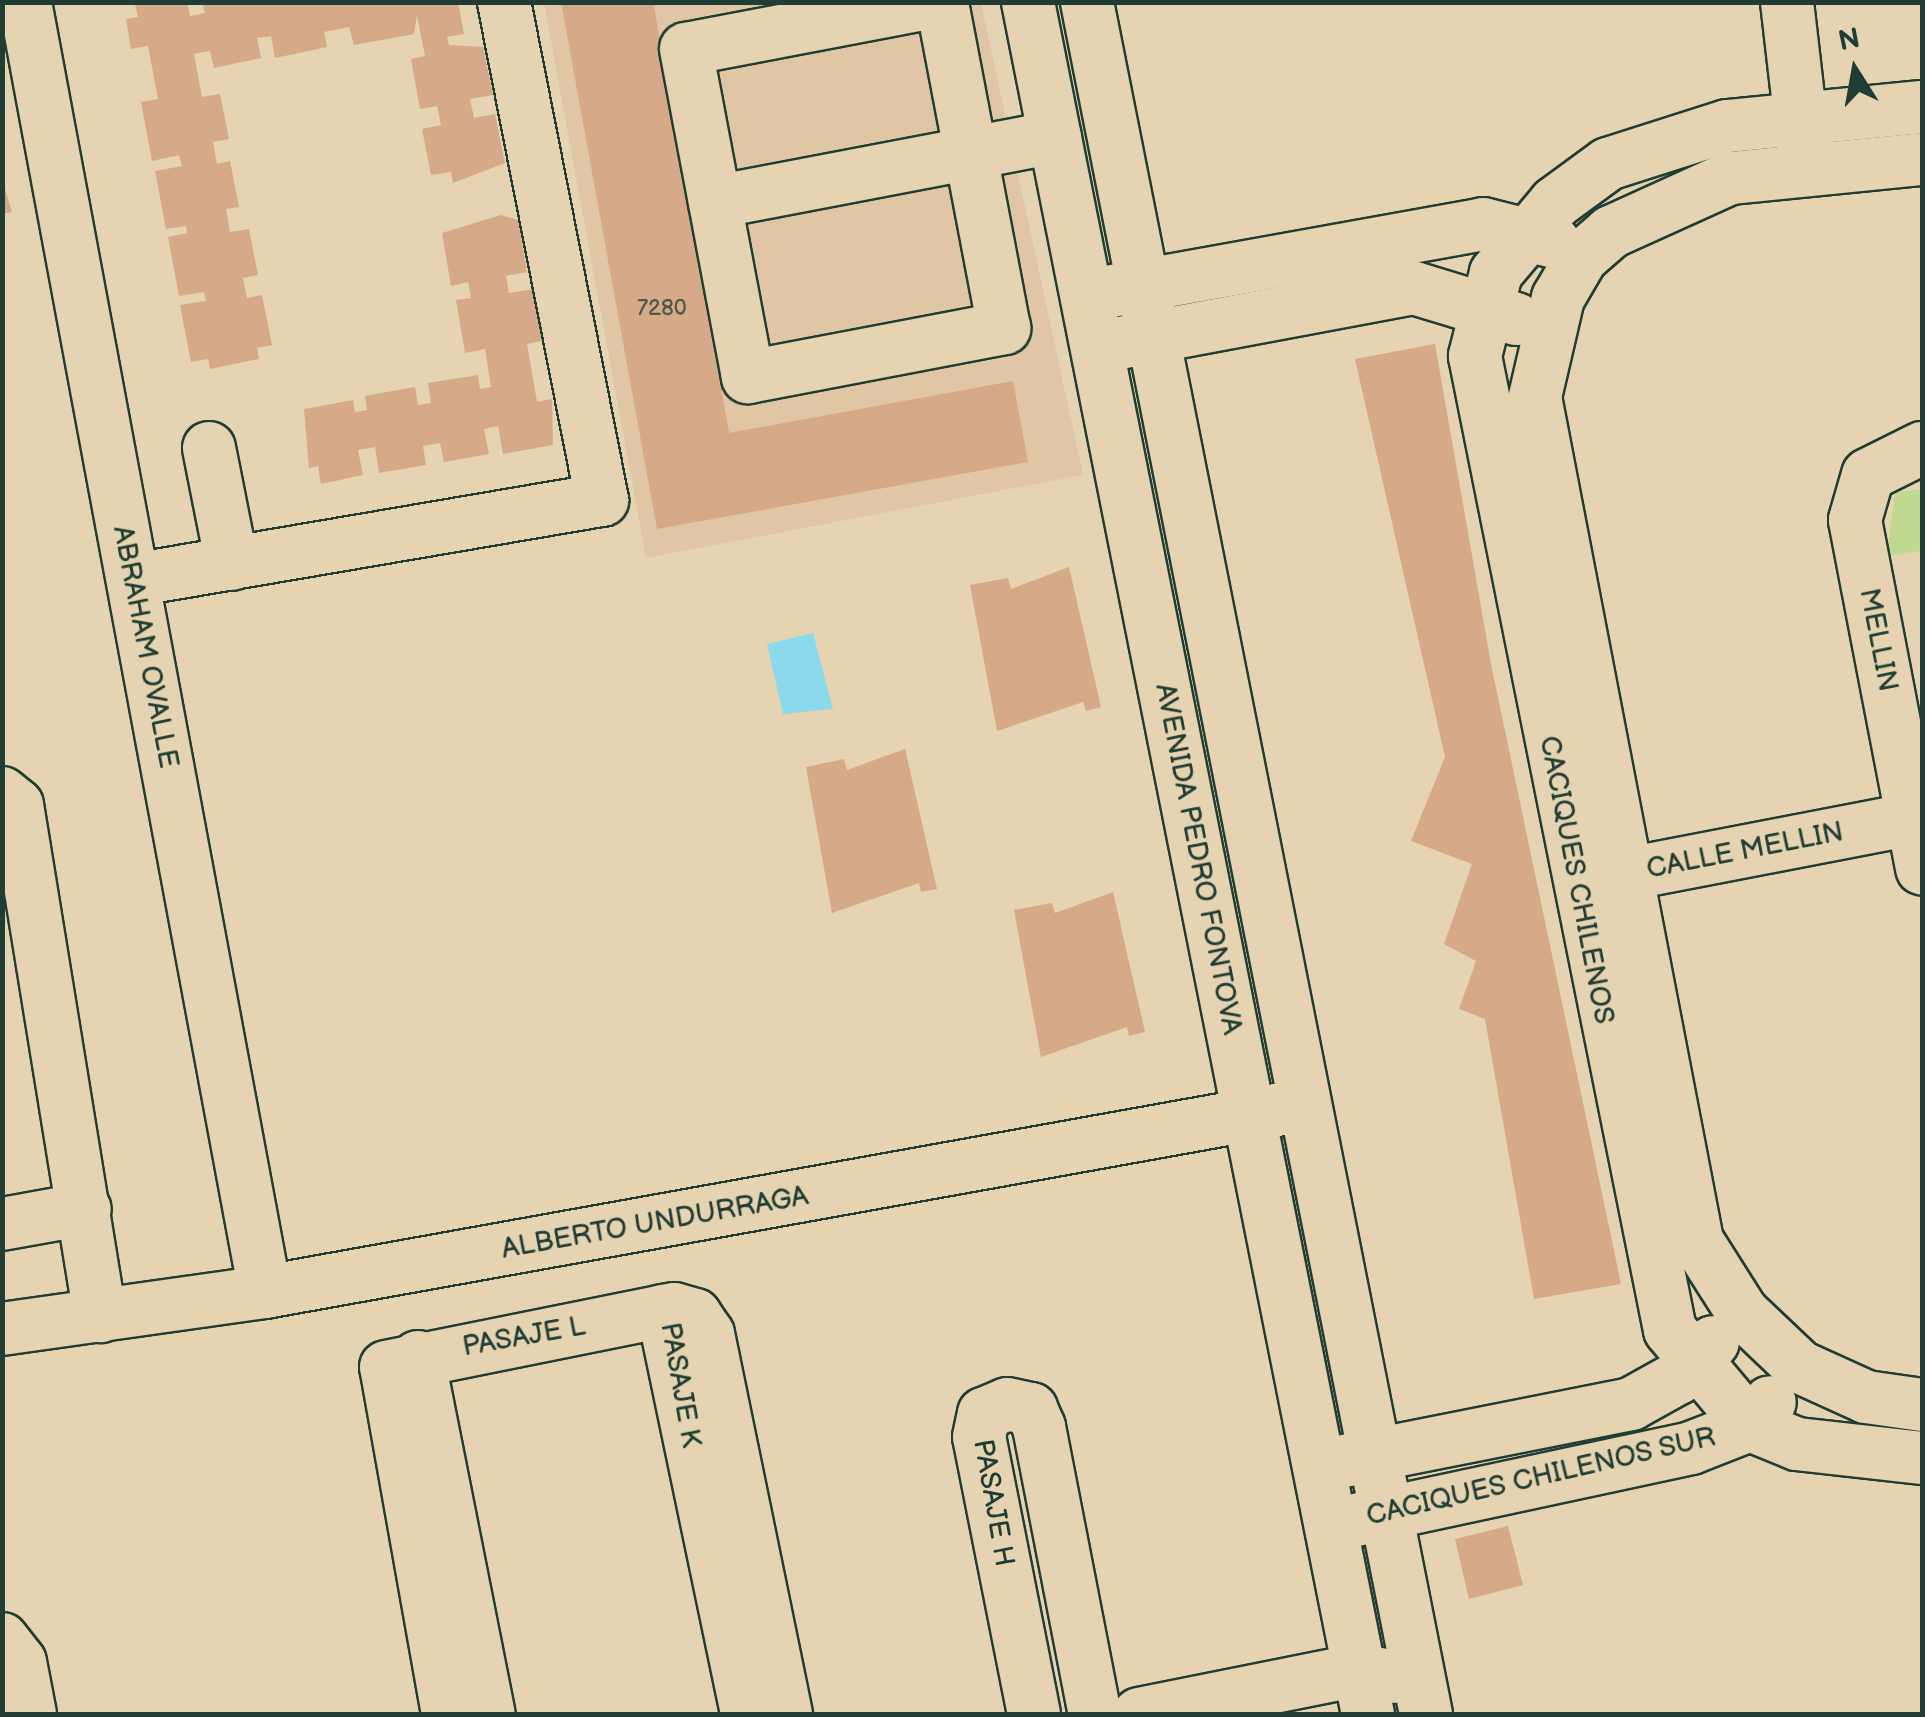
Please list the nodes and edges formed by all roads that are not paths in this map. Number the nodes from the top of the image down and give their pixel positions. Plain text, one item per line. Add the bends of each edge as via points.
1 (25, 2) edge
2 (504, 2) edge
3 (932, 2) edge
4 (942, 2) edge
5 (1028, 2) edge
6 (1087, 2) edge
7 (1788, 2) edge
8 (1922, 107) edge
9 (1802, 116) junction
10 (1055, 137) junction
11 (971, 153) junction
12 (1922, 159) edge
13 (1806, 168) junction
14 (715, 202) junction
15 (1528, 229) junction
16 (1582, 257) junction
17 (1143, 285) junction
18 (1086, 295) junction
19 (1482, 304) junction
20 (1544, 332) junction
21 (1154, 337) junction
22 (1096, 348) junction
23 (210, 448) dead end
24 (1922, 448) edge
25 (232, 564) junction
26 (132, 580) junction
27 (2, 793) edge
28 (1918, 844) edge
29 (1599, 879) junction
30 (1306, 1105) junction
31 (1248, 1116) junction
32 (84, 1209) junction
33 (2, 1224) edge
34 (264, 1292) junction
35 (664, 1312) junction
36 (1742, 1312) junction
37 (100, 1316) junction
38 (2, 1330) edge
39 (402, 1362) junction
40 (1691, 1366) junction
41 (1800, 1367) junction
42 (1922, 1405) edge
43 (1750, 1425) junction
44 (1375, 1455) junction
45 (1922, 1458) edge
46 (1318, 1466) junction
47 (1386, 1514) junction
48 (1330, 1524) junction
49 (2, 1639) edge
50 (1423, 1698) edge
51 (1366, 1700) edge
52 (30, 1714) edge
53 (448, 1714) edge
54 (489, 1714) edge
55 (747, 1714) edge
56 (786, 1714) edge
57 (1034, 1714) edge
58 (1095, 1714) edge
59 (1140, 1714) edge

1 - 26 street, ABRAHAM OVALLE
2 - 25 street via 602,500
3 - 14 street via 686,49
4 - 11 street
5 - 10 street, AVENIDA PEDRO FONTOVA
6 - 17 street, AVENIDA PEDRO FONTOVA
7 - 9 street
8 - 9 street
9 - 13 street
9 - 15 street via 1627,154
10 - 11 street
10 - 18 street, AVENIDA PEDRO FONTOVA
11 - 14 street
11 - 14 street via 1004,328 984,332 748,377
12 - 13 street
13 - 16 street via 1696,189
15 - 16 street
15 - 17 street via 1444,228
15 - 19 street
16 - 20 street, CACIQUES CHILENOS
17 - 18 street
17 - 21 street, AVENIDA PEDRO FONTOVA
18 - 22 street, AVENIDA PEDRO FONTOVA
19 - 20 street
19 - 21 street via 1414,288
19 - 29 street, CACIQUES CHILENOS via 1478,381
20 - 29 street, CACIQUES CHILENOS via 1537,416
21 - 22 street
21 - 30 street, AVENIDA PEDRO FONTOVA
22 - 31 street, AVENIDA PEDRO FONTOVA
23 - 25 street
24 - 28 street, MELLIN via 1879,464 1855,504
25 - 26 street
26 - 34 street, ABRAHAM OVALLE
27 - 32 street via 17,805
28 - 29 street, CALLE MELLIN
29 - 36 street, CACIQUES CHILENOS via 1687,1211
29 - 40 street, CACIQUES CHILENOS via 1658,1298
30 - 31 street, ALBERTO UNDURRAGA
30 - 44 street, AVENIDA PEDRO FONTOVA
31 - 34 street, ALBERTO UNDURRAGA
31 - 46 street, AVENIDA PEDRO FONTOVA
32 - 33 street
32 - 37 street
34 - 37 street, ALBERTO UNDURRAGA
35 - 39 street, PASAJE L
35 - 55 street, PASAJE K
35 - 56 street, PASAJE K via 695,1315 708,1334
36 - 40 street, CACIQUES CHILENOS SUR
36 - 41 street
37 - 38 street, ALBERTO UNDURRAGA
39 - 53 street
39 - 54 street
40 - 43 street, CACIQUES CHILENOS
40 - 44 street, CACIQUES CHILENOS SUR via 1630,1404
41 - 42 street via 1866,1397
41 - 43 street, CACIQUES CHILENOS SUR
43 - 45 street, CACIQUES CHILENOS SUR via 1798,1444
43 - 47 street, CACIQUES CHILENOS SUR via 1691,1448
44 - 46 street, CACIQUES CHILENOS SUR
44 - 47 street, AVENIDA PEDRO FONTOVA
46 - 48 street, AVENIDA PEDRO FONTOVA
47 - 48 street, CACIQUES CHILENOS SUR
47 - 50 street, AVENIDA PEDRO FONTOVA
48 - 51 street, AVENIDA PEDRO FONTOVA
49 - 52 street via 20,1662
50 - 51 street
51 - 59 street
57 - 58 street, PASAJE H via 978,1437 984,1414 1007,1404 1030,1409 1039,1428

